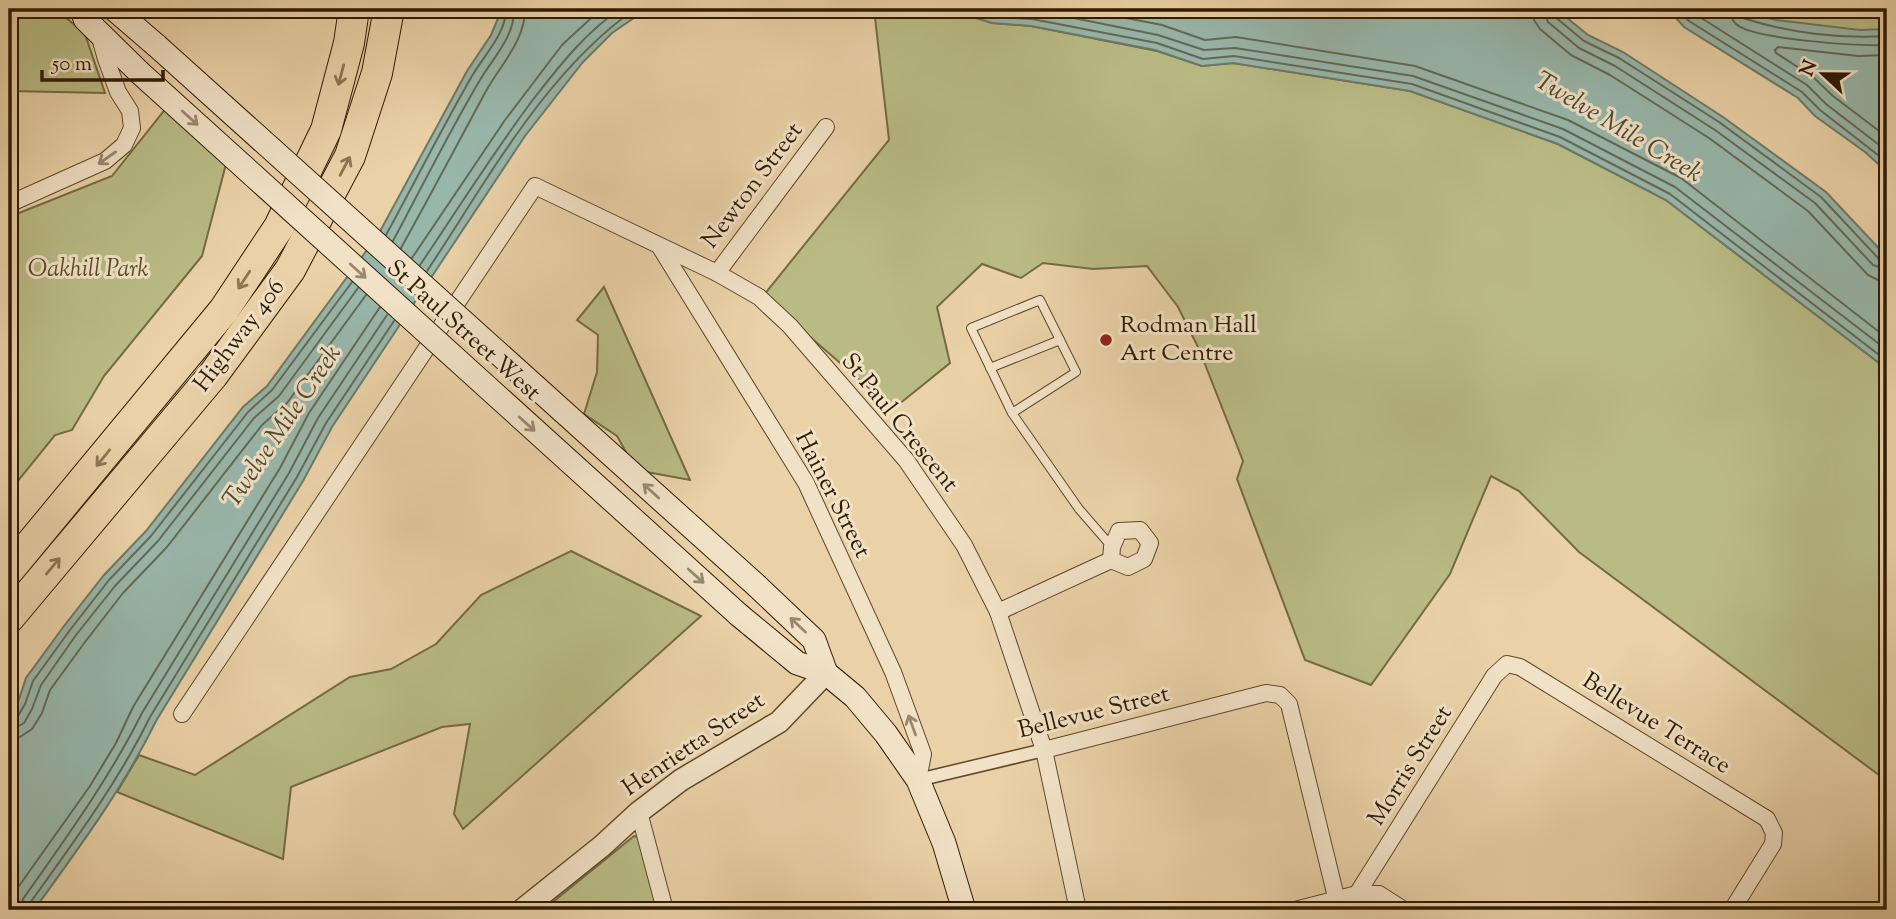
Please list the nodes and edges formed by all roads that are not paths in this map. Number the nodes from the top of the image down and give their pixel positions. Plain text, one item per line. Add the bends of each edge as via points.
1 (82, 9) edge
2 (114, 9) edge
3 (354, 9) edge
4 (389, 9) edge
5 (99, 34) junction
6 (827, 127) dead end
7 (9, 204) edge
8 (660, 247) junction
9 (716, 273) junction
10 (1060, 340) junction
11 (990, 369) junction
12 (1012, 413) junction
13 (1112, 553) joint
14 (9, 570) edge
15 (998, 612) junction
16 (9, 618) edge
17 (1507, 664) joint
18 (825, 673) junction
19 (182, 715) dead end
20 (1044, 750) junction
21 (918, 780) junction
22 (639, 811) junction
23 (1357, 894) junction
24 (1337, 901) junction
25 (522, 910) edge
26 (665, 910) edge
27 (964, 910) edge
28 (1078, 910) edge
29 (1295, 910) edge
30 (1405, 910) edge
31 (1732, 910) edge

1 - 5 main road, St Paul Street West
18 -> 2 main road, St Paul Street West, bridge via 814,640 757,586
3 -> 14 highway, Highway 406 via 326,130 279,227 225,310
16 -> 4 highway, Highway 406 via 213,375 290,270 350,156 377,73
5 -> 7 street via 118,92 130,111 132,128 124,145 106,161
5 -> 18 main road, St Paul Street West, bridge via 739,615 797,663
6 - 9 street, Newton Street
8 - 9 street, St Paul Crescent
8 - 19 street, St Paul Crescent via 535,186
21 -> 8 street, Hainer Street via 923,754 893,672 806,483
9 - 15 street, St Paul Crescent via 759,297 790,326 906,460 964,545
10 - 11 lane
10 - 11 lane via 1040,300 971,328
10 - 12 lane via 1076,372
11 - 12 lane
12 - 13 lane
13 - 15 street
15 - 20 street, St Paul Crescent
17 - 23 street, Morris Street via 1494,676
17 - 31 street, Bellevue Terrace via 1520,667 1767,819 1774,832 1773,844
18 - 21 main road, St Paul Street West via 855,697
18 - 22 street, Henrietta Street via 779,722 681,780
20 - 21 street, Bellevue Street
20 - 24 street, Bellevue Street via 1266,693 1280,695 1289,704
20 - 28 street, St Paul Crescent
21 - 27 main road, St Paul Street West
22 - 25 street, Henrietta Street
22 - 26 street
23 - 24 street
23 - 30 street via 1379,894
24 - 29 street

